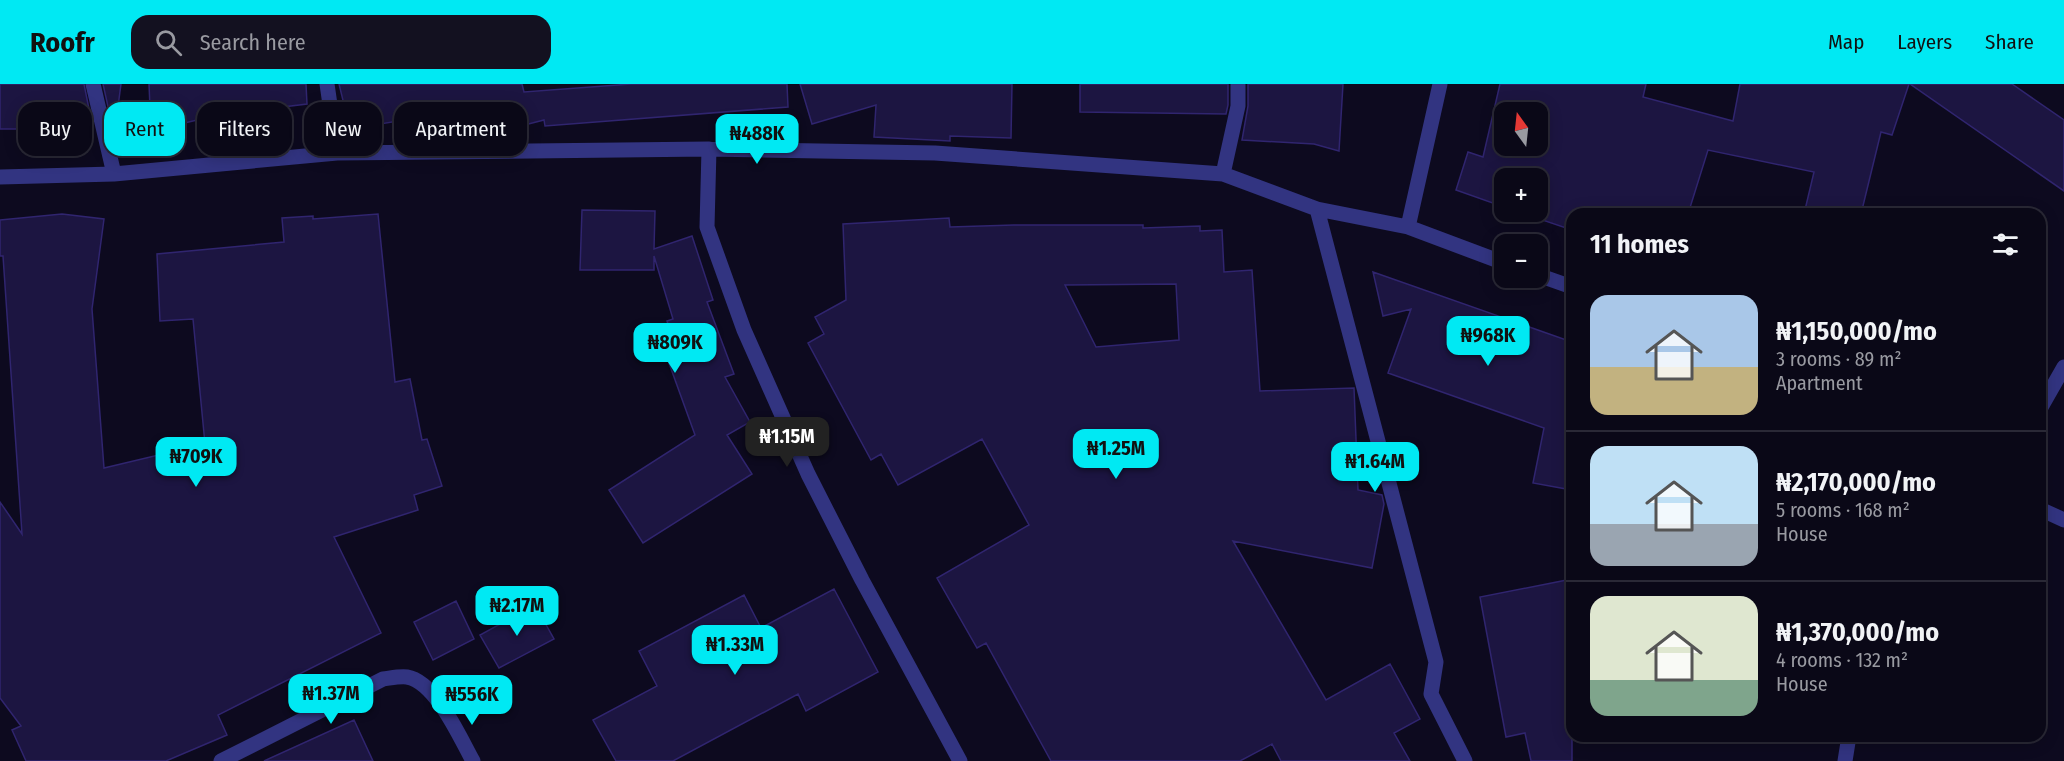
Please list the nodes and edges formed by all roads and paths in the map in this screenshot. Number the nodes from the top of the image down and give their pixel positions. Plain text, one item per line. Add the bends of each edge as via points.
1 (93, 84) edge
2 (327, 84) edge
3 (1238, 84) edge
4 (1440, 84) edge
5 (330, 102) edge
6 (709, 148) junction
7 (382, 152) edge
8 (306, 156) edge
9 (114, 174) junction
10 (1223, 174) junction
11 (0, 177) edge
12 (1317, 208) junction
13 (1408, 227) junction
14 (1494, 259) edge
15 (1548, 279) edge
16 (1566, 285) edge
17 (2064, 367) edge
18 (2046, 398) edge
19 (2046, 512) edge
20 (2064, 520) edge
21 (1848, 742) edge
22 (221, 761) edge
23 (473, 761) edge
24 (960, 761) edge
25 (1465, 761) edge
26 (1845, 761) edge

1 - 9 street
2 - 5 street
3 - 10 street via 1238,106
4 - 13 street
6 - 7 street
6 - 10 street via 935,153
6 - 24 street via 707,226 744,330 814,485
8 - 9 street
9 - 11 street
10 - 12 street
12 - 13 street
12 - 25 street via 1436,662 1431,694
13 - 14 street
15 - 16 street
17 - 18 street
19 - 20 street
21 - 26 street
22 - 23 street via 383,679 407,677 427,687

